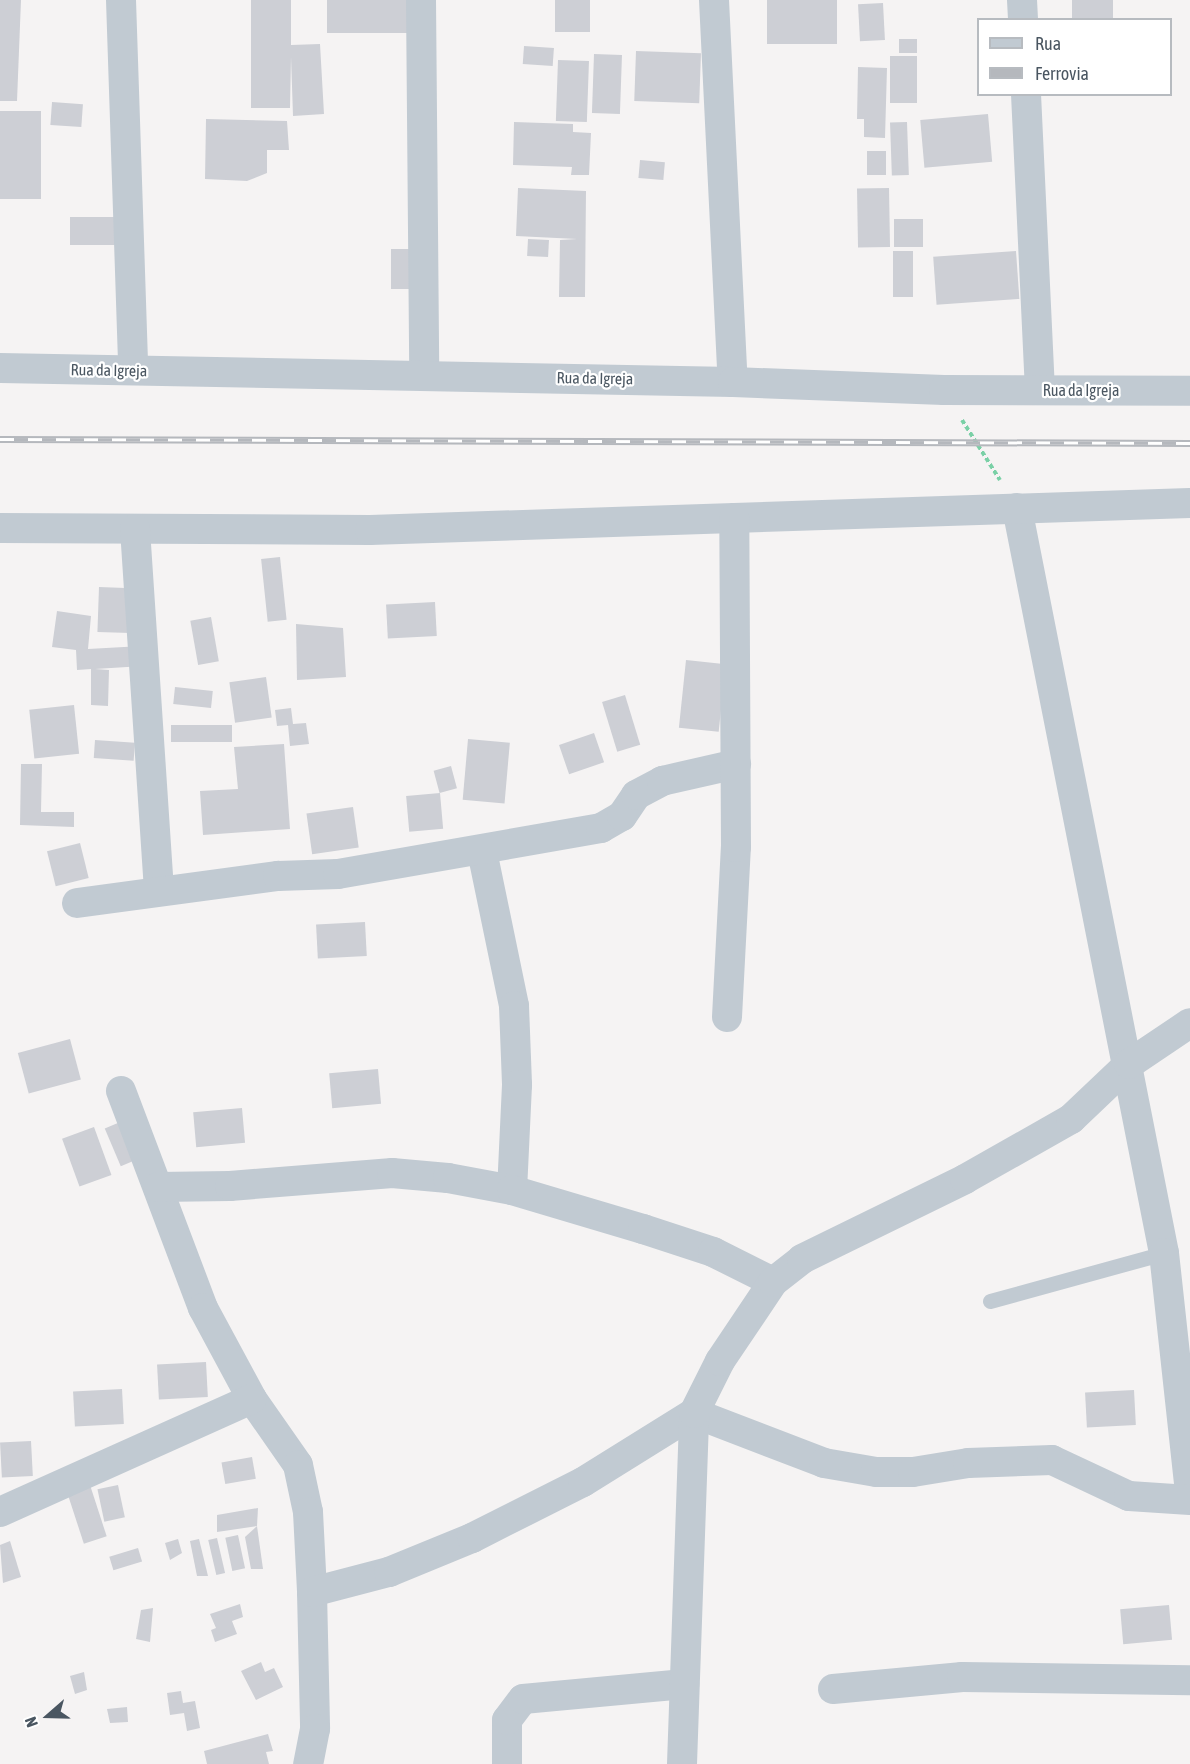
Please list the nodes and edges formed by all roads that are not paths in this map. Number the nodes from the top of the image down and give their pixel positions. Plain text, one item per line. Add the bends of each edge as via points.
1 (121, 0) edge
2 (421, 0) edge
3 (714, 0) edge
4 (1022, 0) edge
5 (1023, 18) edge
6 (1026, 96) edge
7 (0, 368) edge
8 (133, 370) junction
9 (424, 375) junction
10 (733, 382) junction
11 (1040, 390) junction
12 (1190, 390) edge
13 (1190, 503) edge
14 (1017, 508) junction
15 (734, 518) junction
16 (0, 528) edge
17 (135, 529) junction
18 (736, 764) junction
19 (482, 851) junction
20 (159, 890) junction
21 (77, 903) dead end
22 (728, 1017) dead end
23 (1190, 1023) edge
24 (1129, 1064) junction
25 (121, 1091) dead end
26 (158, 1186) junction
27 (512, 1190) junction
28 (1177, 1250) edge
29 (773, 1282) junction
30 (990, 1301) dead end
31 (252, 1399) junction
32 (694, 1413) junction
33 (1190, 1492) edge
34 (1190, 1500) edge
35 (0, 1512) edge
36 (312, 1592) junction
37 (1190, 1680) edge
38 (684, 1684) junction
39 (833, 1689) dead end
40 (308, 1764) edge
41 (507, 1764) edge
42 (682, 1764) edge

1 - 8 street
2 - 9 street
3 - 10 street
4 - 5 street
6 - 11 street
7 - 8 street, Rua da Igreja
8 - 9 street, Rua da Igreja
9 - 10 street, Rua da Igreja
10 - 11 street, Rua da Igreja
11 - 12 street, Rua da Igreja
13 - 14 street
14 - 15 street
14 - 24 street via 1091,896
15 - 17 street via 370,530
15 - 18 street
16 - 17 street
17 - 20 street
18 - 19 street via 662,781 636,795 622,816 601,828
18 - 22 street
19 - 20 street via 338,874 278,876
19 - 27 street via 514,1006 517,1086
20 - 21 street
23 - 24 street
24 - 28 street
24 - 29 street via 1071,1119 965,1179 802,1259
25 - 26 street
26 - 27 street via 230,1186 392,1173
26 - 31 street via 203,1308
27 - 29 street via 712,1252
28 - 30 lane
28 - 33 street
29 - 32 street via 720,1361
31 - 35 street
31 - 36 street via 298,1465 308,1512
32 - 34 street via 824,1463 876,1472 913,1472 980,1462 1052,1460 1129,1496
32 - 36 street via 583,1482 472,1538 389,1572
32 - 38 street
36 - 40 street via 315,1729
37 - 39 street via 962,1677
38 - 41 street via 524,1699 507,1720
38 - 42 street

